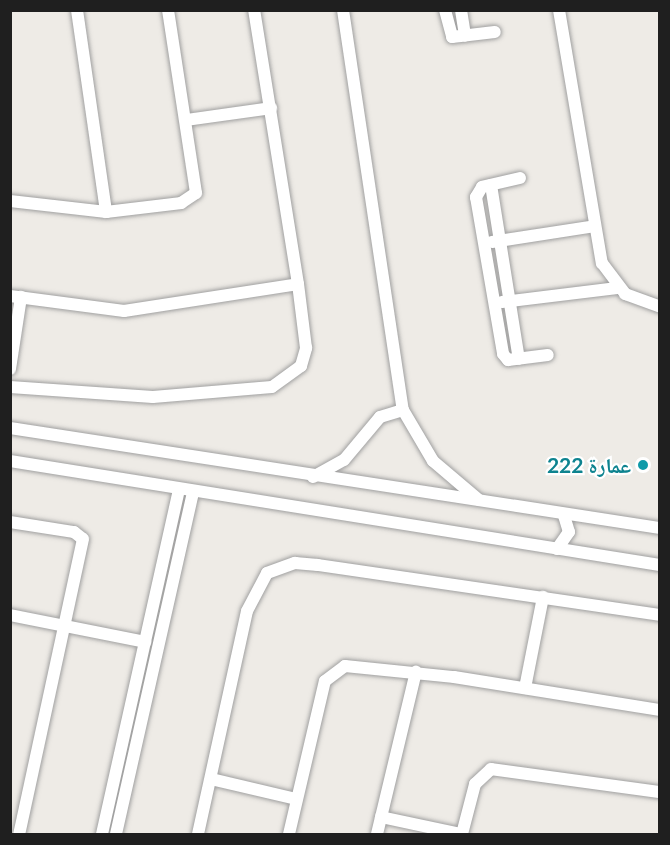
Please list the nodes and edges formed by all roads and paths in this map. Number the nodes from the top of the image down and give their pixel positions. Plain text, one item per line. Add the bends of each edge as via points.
1 (77, 10) edge
2 (168, 10) edge
3 (254, 10) edge
4 (343, 10) edge
5 (445, 10) edge
6 (460, 10) edge
7 (559, 10) edge
8 (495, 32) dead end
9 (465, 36) junction
10 (271, 108) junction
11 (186, 120) junction
12 (520, 178) dead end
13 (491, 185) junction
14 (10, 201) edge
15 (106, 212) junction
16 (595, 226) junction
17 (500, 241) junction
18 (483, 243) junction
19 (298, 284) junction
20 (617, 288) junction
21 (16, 296) edge
22 (510, 301) junction
23 (494, 303) junction
24 (660, 307) edge
25 (548, 355) dead end
26 (519, 359) junction
27 (10, 369) edge
28 (10, 387) edge
29 (403, 410) junction
30 (10, 428) edge
31 (10, 461) edge
32 (312, 477) junction
33 (179, 490) junction
34 (194, 493) junction
35 (482, 503) junction
36 (564, 516) junction
37 (10, 522) edge
38 (660, 528) edge
39 (557, 549) junction
40 (660, 565) edge
41 (543, 597) junction
42 (10, 615) edge
43 (660, 615) edge
44 (63, 626) junction
45 (145, 642) junction
46 (416, 672) junction
47 (525, 688) junction
48 (660, 710) edge
49 (125, 732) junction
50 (139, 735) junction
51 (212, 779) junction
52 (660, 792) edge
53 (296, 799) junction
54 (381, 818) junction
55 (19, 834) edge
56 (102, 834) edge
57 (116, 834) edge
58 (198, 834) edge
59 (289, 834) edge
60 (377, 834) edge
61 (461, 834) edge

1 - 15 street
2 - 11 street
3 - 10 street
4 - 29 street
5 - 9 street via 450,35
6 - 9 street
7 - 16 street
8 - 9 street
10 - 11 street
10 - 19 street
11 - 15 street via 196,193 181,202
12 - 13 street
13 - 17 street
13 - 18 street via 476,193
14 - 15 street
16 - 17 street
16 - 20 street via 602,263
17 - 18 street
17 - 22 street
18 - 23 street
19 - 21 street via 146,310 99,310
19 - 28 street via 306,348 295,373 272,387 132,398
20 - 22 street
20 - 24 street via 633,300
21 - 27 street
22 - 23 street
22 - 26 street
23 - 26 street via 503,354
25 - 26 street
29 - 32 street via 380,417 344,460
29 - 35 street via 433,461
30 - 32 street
31 - 33 street
32 - 35 street
33 - 34 street
33 - 45 street
34 - 39 street
34 - 50 street
35 - 36 street
36 - 38 street
36 - 39 street via 569,532
37 - 44 street via 74,532 83,539
39 - 40 street
41 - 43 street
41 - 47 street
41 - 51 street via 318,565 295,563 267,573 247,611
42 - 44 street
44 - 45 street
44 - 55 street
45 - 49 street
46 - 47 street
46 - 53 street via 353,665 330,675
46 - 54 street
47 - 48 street
49 - 50 street
49 - 56 street
50 - 57 street
51 - 53 street
51 - 58 street
52 - 61 street via 491,769 475,784
53 - 59 street
54 - 60 street
54 - 61 street

